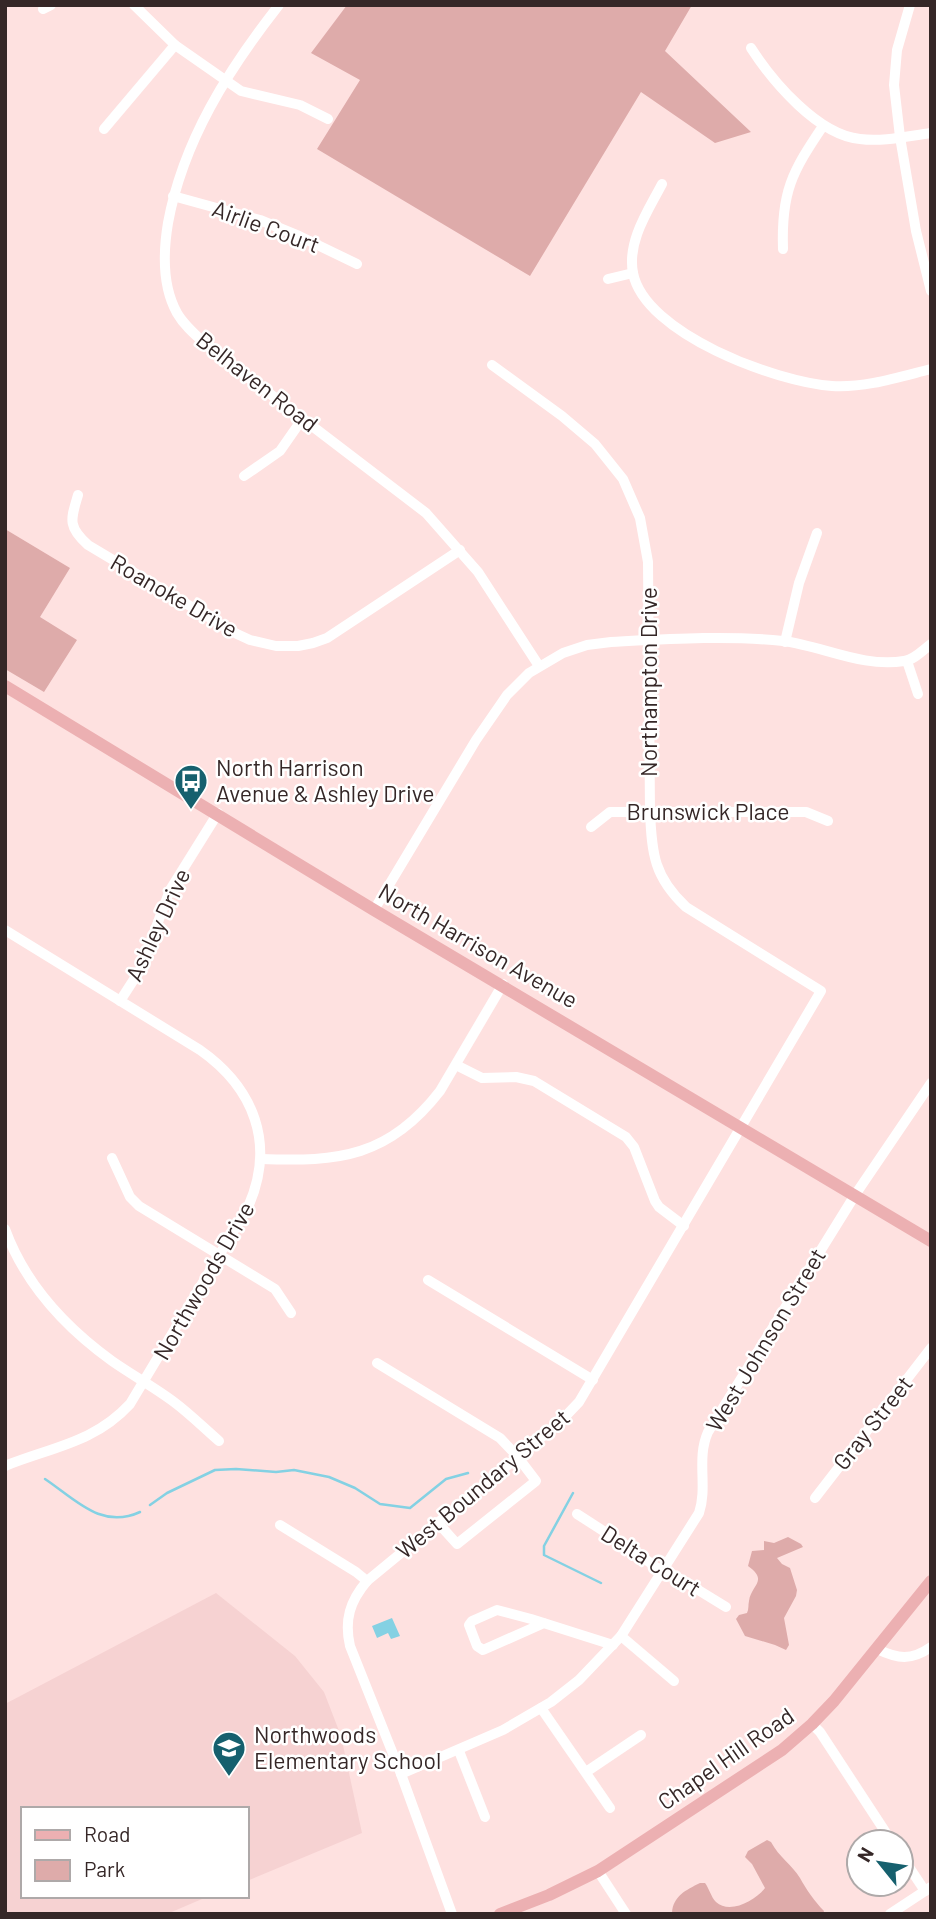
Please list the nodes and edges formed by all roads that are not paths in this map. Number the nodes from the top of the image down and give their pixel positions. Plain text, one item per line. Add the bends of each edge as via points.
1 (134, 5) edge
2 (279, 5) edge
3 (909, 5) edge
4 (175, 45) junction
5 (751, 48) dead end
6 (225, 82) junction
7 (328, 119) dead end
8 (823, 126) junction
9 (104, 129) dead end
10 (931, 133) edge
11 (900, 137) junction
12 (663, 184) dead end
13 (173, 196) junction
14 (783, 249) dead end
15 (358, 264) dead end
16 (633, 273) junction
17 (608, 279) dead end
18 (931, 291) edge
19 (492, 365) dead end
20 (931, 369) edge
21 (303, 418) junction
22 (244, 476) dead end
23 (78, 495) dead end
24 (817, 533) dead end
25 (460, 550) junction
26 (650, 640) junction
27 (785, 642) junction
28 (931, 644) edge
29 (907, 661) junction
30 (538, 666) junction
31 (5, 686) edge
32 (918, 694) dead end
33 (218, 813) junction
34 (650, 813) junction
35 (828, 821) dead end
36 (591, 827) dead end
37 (374, 909) junction
38 (5, 930) edge
39 (503, 984) junction
40 (810, 984) joint
41 (120, 1001) junction
42 (456, 1065) junction
43 (931, 1083) edge
44 (742, 1128) junction
45 (112, 1158) dead end
46 (261, 1159) junction
47 (855, 1195) junction
48 (684, 1226) junction
49 (5, 1229) edge
50 (931, 1241) edge
51 (219, 1256) junction
52 (428, 1280) dead end
53 (291, 1313) dead end
54 (931, 1348) edge
55 (376, 1363) dead end
56 (593, 1380) junction
57 (145, 1382) junction
58 (219, 1441) dead end
59 (517, 1456) junction
60 (5, 1466) edge
61 (815, 1497) dead end
62 (577, 1514) dead end
63 (438, 1523) junction
64 (280, 1525) dead end
65 (664, 1569) junction
66 (366, 1581) junction
67 (931, 1581) edge
68 (726, 1607) dead end
69 (544, 1623) junction
70 (621, 1636) junction
71 (613, 1646) junction
72 (931, 1647) edge
73 (877, 1649) junction
74 (674, 1681) dead end
75 (541, 1708) junction
76 (812, 1724) junction
77 (641, 1735) dead end
78 (458, 1751) junction
79 (586, 1772) junction
80 (401, 1774) junction
81 (610, 1808) dead end
82 (485, 1817) dead end
83 (883, 1828) edge
84 (598, 1871) junction
85 (915, 1873) edge
86 (928, 1889) edge
87 (452, 1914) edge
88 (500, 1914) edge
89 (626, 1914) edge
90 (890, 1914) edge

1 - 4 street
2 - 6 street, Belhaven Road
3 - 11 street via 895,66
4 - 6 street
4 - 9 street
5 - 8 street via 782,87
6 - 7 street via 253,96 300,105
6 - 13 street, Belhaven Road via 191,144
8 - 11 street via 862,140
8 - 14 street via 788,186
10 - 11 street
11 - 18 street
12 - 16 street via 637,235
13 - 15 street, Airlie Court via 260,220
13 - 21 street, Belhaven Road via 165,269 176,310 210,348
16 - 17 street
16 - 20 street via 646,301 660,316 720,353 762,371 833,386 880,382
19 - 26 street, Northampton Drive via 584,434 623,479 647,545
21 - 22 street via 279,451
21 - 25 street, Belhaven Road via 408,497
23 - 25 street, Roanoke Drive via 72,526 88,545 237,634 276,646 327,638
24 - 27 street
25 - 30 street, Belhaven Road
26 - 27 street
26 - 30 street via 587,645
26 - 34 street, Northampton Drive
27 - 29 street via 875,662
28 - 29 street
29 - 32 street
30 - 37 street via 494,711
31 - 33 main road, North Harrison Avenue
33 - 37 main road, North Harrison Avenue
33 - 41 street, Ashley Drive via 170,890 140,970
34 - 35 street, Brunswick Place via 806,811
34 - 36 street, Brunswick Place via 610,812
34 - 40 street, Northampton Drive via 656,865 676,897
37 - 39 main road, North Harrison Avenue
38 - 41 street, Northwoods Drive
39 - 42 street
39 - 44 main road, North Harrison Avenue
40 - 44 street, West Boundary Street via 821,991
41 - 46 street, Northwoods Drive via 200,1050 229,1074 250,1104
42 - 46 street via 419,1116 377,1145 330,1159
42 - 48 street via 482,1077 534,1081 626,1136 635,1147 655,1201
43 - 47 street, West Johnson Street
44 - 47 main road, North Harrison Avenue
44 - 48 street, West Boundary Street
45 - 51 street via 139,1206
46 - 51 street, Northwoods Drive via 253,1195
47 - 50 main road, North Harrison Avenue
47 - 65 street, West Johnson Street via 708,1433 701,1460 700,1508
48 - 56 street, West Boundary Street
49 - 57 street via 42,1297 83,1338
51 - 53 street via 275,1289
51 - 57 street, Northwoods Drive
52 - 56 street
54 - 61 street, Gray Street
55 - 59 street via 500,1438
56 - 59 street, West Boundary Street via 570,1413
57 - 58 street
57 - 60 street, Northwoods Drive via 121,1414 99,1431
59 - 63 street, West Boundary Street
59 - 63 street via 536,1481 457,1544
62 - 65 street, Delta Court
63 - 66 street, West Boundary Street
64 - 66 street
65 - 68 street, Delta Court
65 - 70 street, West Johnson Street
66 - 80 street, West Boundary Street via 350,1607 347,1634
67 - 73 main road, Chapel Hill Road
69 - 69 street via 497,1610 469,1625 483,1650
69 - 71 street
70 - 71 street, West Johnson Street
70 - 74 street
71 - 75 street, West Johnson Street via 579,1680
72 - 73 street via 913,1658
73 - 76 main road, Chapel Hill Road
75 - 78 street, West Johnson Street
75 - 79 street
76 - 83 street
76 - 84 main road, Chapel Hill Road via 772,1758
77 - 79 street
78 - 80 street, West Johnson Street
78 - 82 street
79 - 81 street
80 - 87 street, West Boundary Street
84 - 88 main road, Chapel Hill Road
84 - 89 street
85 - 86 street
86 - 90 street

